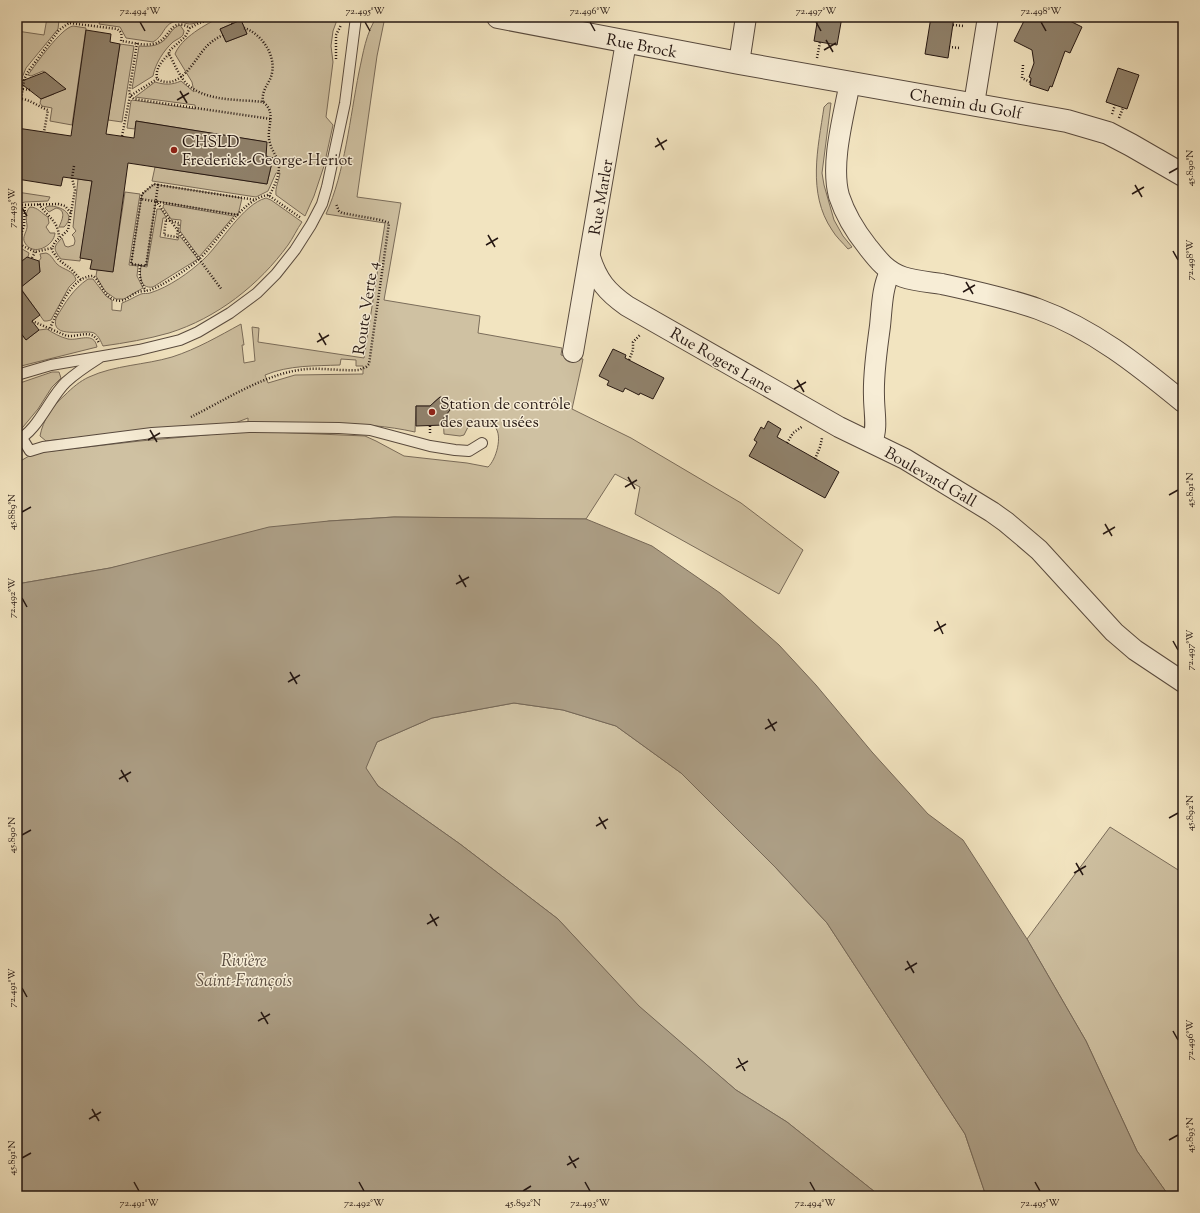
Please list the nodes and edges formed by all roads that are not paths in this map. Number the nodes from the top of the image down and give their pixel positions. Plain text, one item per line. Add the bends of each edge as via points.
1 (356, 17) edge
2 (499, 17) edge
3 (746, 17) edge
4 (988, 17) edge
5 (626, 42) junction
6 (739, 63) junction
7 (850, 82) junction
8 (974, 104) junction
9 (1183, 175) edge
10 (590, 257) junction
11 (890, 272) junction
12 (101, 351) junction
13 (573, 352) dead end
14 (17, 375) edge
15 (1183, 402) edge
16 (19, 439) edge
17 (872, 442) junction
18 (482, 443) dead end
19 (1183, 682) edge

1 - 12 lane via 345,103 332,169 316,218 295,250 276,274 243,304 192,335 159,346
2 - 5 street, Rue Brock
3 - 6 street
4 - 8 street
5 - 6 street, Rue Brock
5 - 10 street, Rue Marler
6 - 7 street, Chemin du Golf
7 - 8 street, Chemin du Golf
7 - 11 street via 836,163 839,195 852,224
8 - 9 street, Chemin du Golf via 1097,129 1125,141
10 - 13 street, Rue Marler
10 - 17 street, Rue Rogers Lane via 600,281 627,306 839,427
11 - 15 street via 1014,301 1059,317 1101,340 1142,368
11 - 17 street, Boulevard Gall via 884,286 875,362 875,433
12 - 14 lane
12 - 16 lane via 66,382 30,432
16 - 18 lane via 30,451 43,447 152,434 249,427 370,430 430,446 469,451
17 - 19 street, Boulevard Gall via 905,458 1006,522 1039,550 1114,632

